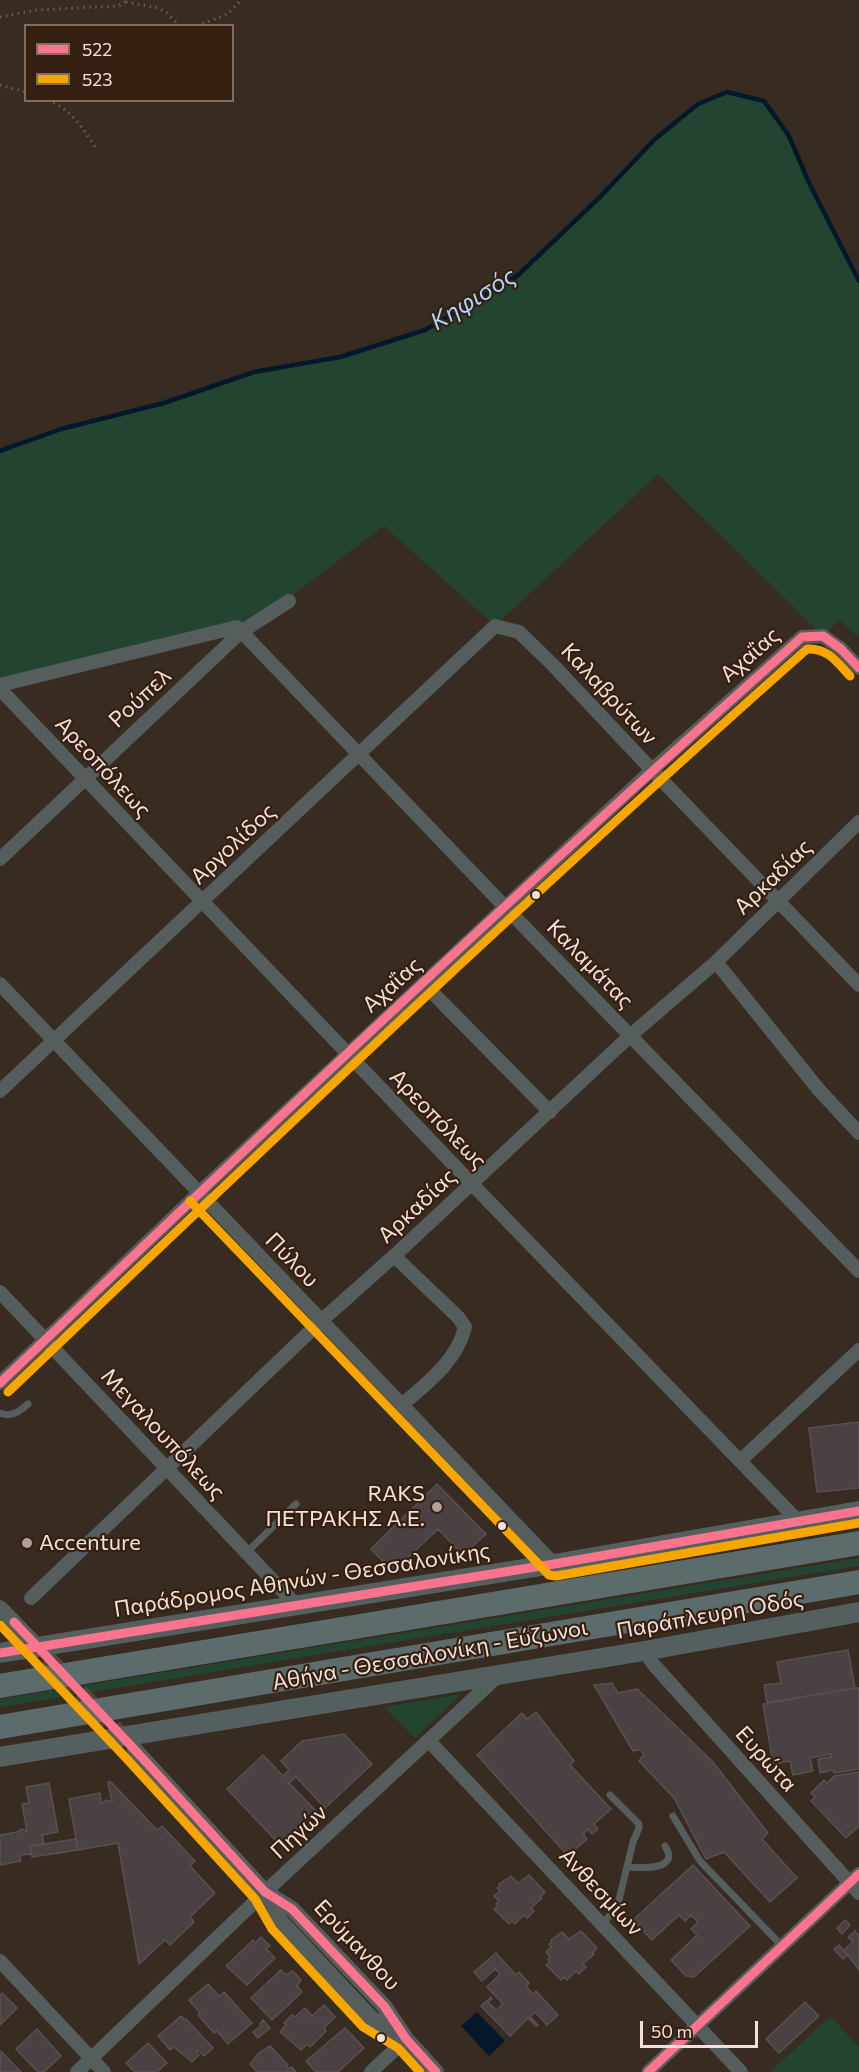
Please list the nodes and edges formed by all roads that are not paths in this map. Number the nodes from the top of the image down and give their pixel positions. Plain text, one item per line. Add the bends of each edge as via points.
1 (289, 601) dead end
2 (495, 627) joint
3 (242, 632) junction
4 (859, 668) edge
5 (0, 687) edge
6 (359, 754) junction
7 (652, 770) junction
8 (84, 779) junction
9 (859, 822) edge
10 (0, 859) edge
11 (777, 901) junction
12 (202, 902) junction
13 (506, 908) junction
14 (716, 962) junction
15 (0, 984) edge
16 (424, 984) junction
17 (859, 985) edge
18 (631, 1035) junction
19 (54, 1041) junction
20 (348, 1053) junction
21 (0, 1091) edge
22 (550, 1112) junction
23 (859, 1133) edge
24 (472, 1184) junction
25 (199, 1192) junction
26 (394, 1256) junction
27 (859, 1271) edge
28 (0, 1292) edge
29 (321, 1321) junction
30 (45, 1340) junction
31 (859, 1350) edge
32 (0, 1383) edge
33 (28, 1404) dead end
34 (402, 1405) junction
35 (0, 1413) edge
36 (741, 1460) junction
37 (166, 1468) junction
38 (296, 1504) dead end
39 (859, 1511) edge
40 (799, 1522) junction
41 (859, 1543) edge
42 (246, 1552) junction
43 (554, 1564) junction
44 (859, 1582) edge
45 (31, 1598) dead end
46 (296, 1605) junction
47 (0, 1608) edge
48 (859, 1612) edge
49 (31, 1640) tunnel mouth
50 (644, 1651) junction
51 (0, 1653) edge
52 (499, 1675) junction
53 (0, 1686) edge
54 (0, 1727) edge
55 (429, 1741) junction
56 (135, 1750) tunnel mouth
57 (0, 1757) edge
58 (610, 1795) dead end
59 (673, 1816) dead end
60 (665, 1846) dead end
61 (627, 1867) junction
62 (856, 1884) edge
63 (265, 1892) junction
64 (602, 1923) junction
65 (782, 1946) junction
66 (0, 1960) edge
67 (697, 2025) junction
68 (406, 2039) junction
69 (92, 2059) junction
70 (77, 2072) edge
71 (104, 2072) edge
72 (371, 2072) edge
73 (436, 2072) edge
74 (648, 2072) edge
75 (741, 2072) edge

1 - 3 street, Ρούπελ
2 - 6 street, Αργολίδος
2 - 7 street, Καλαβρύτων via 519,632
3 - 5 street via 237,627
3 - 6 street, Καλαμάτας
3 - 8 street, Ρούπελ
4 - 7 street, Αχαΐας via 823,636 802,637
5 - 8 street, Αρεοπόλεως
6 - 12 street, Αργολίδος
6 - 13 street, Καλαμάτας
7 - 11 street, Καλαβρύτων
7 - 13 street, Αχαΐας
8 - 10 street, Ρούπελ
8 - 12 street, Αρεοπόλεως
9 - 11 street, Αρκαδίας
11 - 14 street, Αρκαδίας
11 - 17 street, Καλαβρύτων
12 - 19 street, Αργολίδος
12 - 20 street, Αρεοπόλεως
13 - 16 street, Αχαΐας
13 - 18 street, Καλαμάτας
14 - 18 street, Αρκαδίας
14 - 23 street via 819,1090
15 - 19 street, Πύλου
16 - 20 street, Αχαΐας
16 - 22 street
18 - 22 street, Αρκαδίας
18 - 27 street, Καλαμάτας
19 - 21 street, Αργολίδος
19 - 25 street, Πύλου
20 - 24 street, Αρεοπόλεως
20 - 25 street, Αχαΐας
22 - 24 street, Αρκαδίας
24 - 26 street, Αρκαδίας
24 - 36 street, Αρεοπόλεως
25 - 29 street, Πύλου
25 - 30 street, Αχαΐας
26 - 29 street, Αρκαδίας
26 - 34 street via 465,1327 447,1364
28 - 30 street, Μεγαλουπόλεως
29 - 34 street, Πύλου
29 - 37 street, Αρκαδίας
30 - 32 street, Αχαΐας
30 - 37 street, Μεγαλουπόλεως
31 - 36 street
33 - 35 lane via 12,1414
34 - 43 street, Πύλου
36 - 40 street, Αρεοπόλεως
37 - 42 street, Μεγαλουπόλεως
37 - 45 street, Αρκαδίας
38 - 42 lane
39 - 40 main road, Παράδρομος Αθηνών - Θεσσαλονίκης
40 - 43 main road, Παράδρομος Αθηνών - Θεσσαλονίκης
41 - 53 highway, Αθήνα - Θεσσαλονίκη - Εύζωνοι
42 - 46 street, Μεγαλουπόλεως
43 - 46 main road, Παράδρομος Αθηνών - Θεσσαλονίκης
44 - 54 highway, Αθήνα - Θεσσαλονίκη - Εύζωνοι
46 - 51 main road, Παράδρομος Αθηνών - Θεσσαλονίκης
47 - 49 street
48 - 50 main road, Παράπλευρη Οδός
50 - 52 main road, Παράπλευρη Οδός
50 - 62 street, Ευρώτα
52 - 55 street, Πηγών
52 - 57 main road, Παράπλευρη Οδός
55 - 63 street, Πηγών
55 - 64 street, Ανθεσμίων
56 - 63 street, Ερύμανθου
58 - 61 lane via 639,1824
59 - 65 lane via 700,1861
60 - 61 lane via 668,1856 661,1865
61 - 64 lane via 617,1908
62 - 65 street
63 - 68 street, Ερύμανθου via 308,1926 384,2006
63 - 69 street, Πηγών
64 - 67 street, Ανθεσμίων
65 - 67 street
66 - 69 street
67 - 74 street
67 - 75 street, Ανθεσμίων
68 - 72 street
68 - 73 street, Ερύμανθου
69 - 70 street, Πηγών
69 - 71 street

